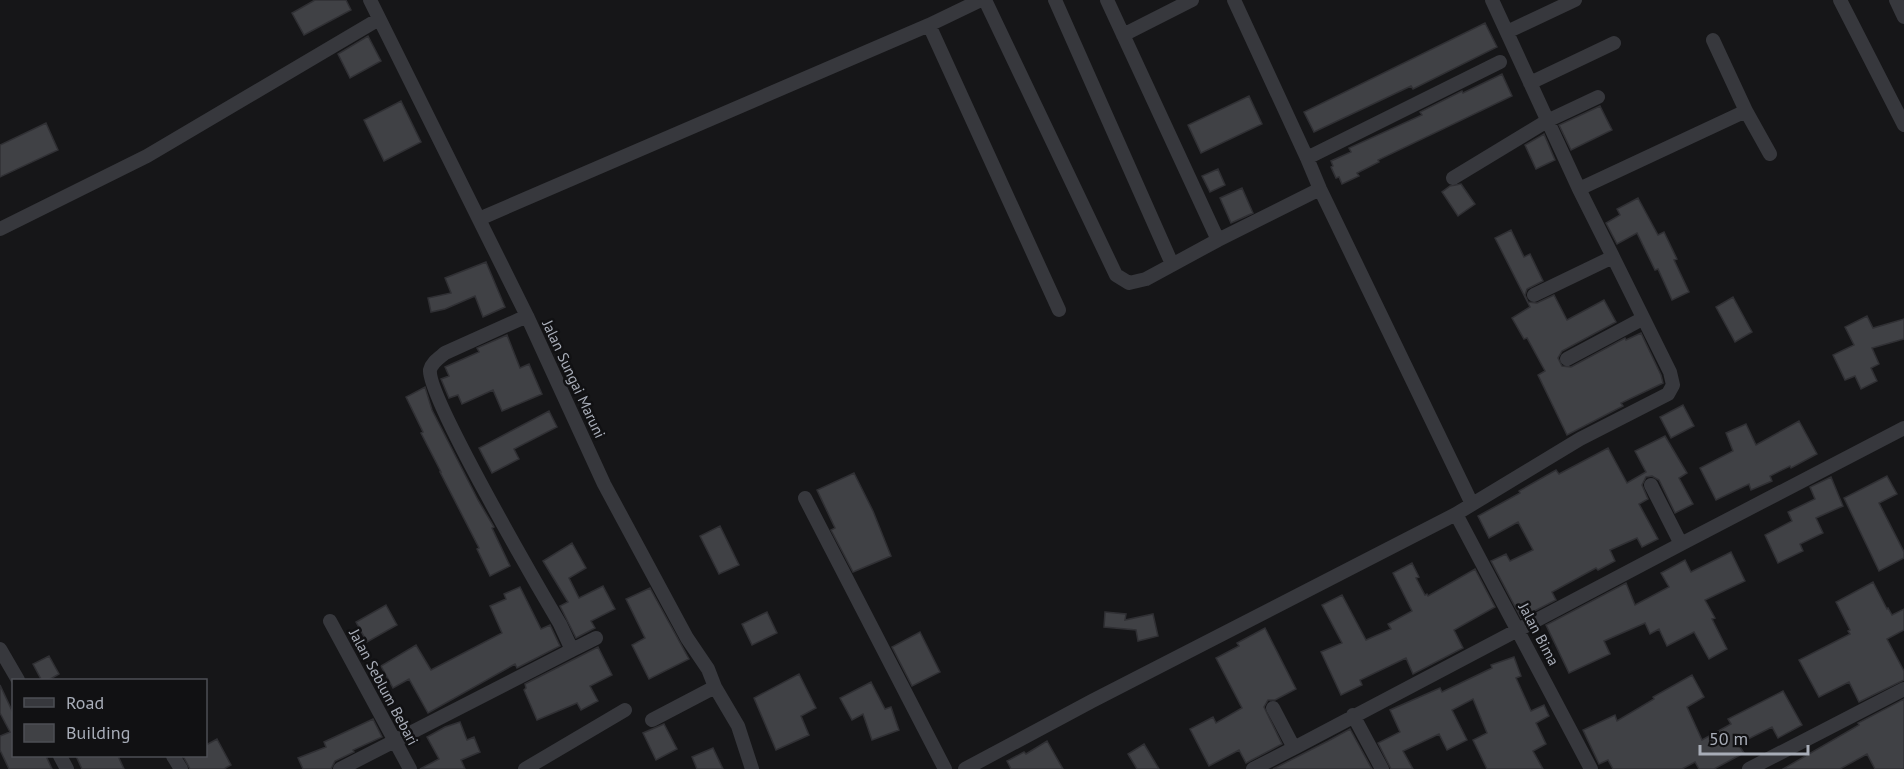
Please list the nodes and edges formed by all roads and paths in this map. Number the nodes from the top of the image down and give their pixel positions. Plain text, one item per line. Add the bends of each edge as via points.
1 (370, 0) edge
2 (983, 0) edge
3 (1055, 0) edge
4 (1107, 0) edge
5 (1192, 0) edge
6 (1234, 0) edge
7 (1492, 0) edge
8 (1575, 0) edge
9 (1840, 0) edge
10 (1896, 0) edge
11 (1904, 16) edge
12 (379, 20) junction
13 (929, 25) junction
14 (1507, 32) junction
15 (1123, 35) junction
16 (1713, 40) dead end
17 (1614, 44) dead end
18 (1500, 62) dead end
19 (1530, 83) junction
20 (1598, 97) dead end
21 (1746, 111) junction
22 (1547, 121) junction
23 (1904, 125) edge
24 (1770, 154) dead end
25 (1307, 158) junction
26 (1453, 178) dead end
27 (1320, 189) junction
28 (1579, 189) junction
29 (479, 219) junction
30 (0, 230) edge
31 (1218, 240) junction
32 (1613, 257) junction
33 (1172, 264) junction
34 (1534, 295) dead end
35 (1059, 310) dead end
36 (527, 316) junction
37 (1642, 318) junction
38 (1566, 359) dead end
39 (1904, 428) edge
40 (1651, 485) dead end
41 (806, 498) dead end
42 (1472, 504) junction
43 (1456, 514) junction
44 (1681, 544) junction
45 (330, 621) dead end
46 (1518, 631) junction
47 (596, 638) dead end
48 (0, 649) edge
49 (572, 650) junction
50 (17, 679) edge
51 (715, 687) junction
52 (1904, 689) edge
53 (1273, 708) dead end
54 (625, 710) dead end
55 (1353, 716) junction
56 (652, 720) dead end
57 (394, 740) junction
58 (1294, 747) junction
59 (340, 769) edge
60 (410, 769) edge
61 (525, 769) edge
62 (752, 769) edge
63 (945, 769) edge
64 (965, 769) edge
65 (1253, 769) edge
66 (1382, 769) edge
67 (1591, 769) edge
68 (1749, 769) edge

1 - 12 street, Jalan Sungai Maruni
2 - 13 street
2 - 33 street via 1116,275 1129,283 1146,279
3 - 33 street
4 - 15 street
5 - 15 street
6 - 25 street
7 - 14 street
8 - 14 street
9 - 23 street
10 - 11 street
12 - 29 street, Jalan Sungai Maruni
12 - 30 street via 147,156
13 - 29 street
13 - 35 street
14 - 19 street
15 - 31 street
16 - 21 street
17 - 19 street
18 - 25 street
19 - 22 street
20 - 22 street
21 - 24 street
21 - 28 street
22 - 26 street
22 - 28 street
25 - 27 street
27 - 31 street
27 - 42 street
28 - 32 street
29 - 36 street, Jalan Sungai Maruni
31 - 33 street
32 - 34 street
32 - 37 street
36 - 49 street via 445,353 434,362 430,372 456,435
36 - 51 street, Jalan Sungai Maruni via 604,484
37 - 38 street
37 - 42 street via 1670,372 1672,384 1668,394 1580,439
39 - 44 street
40 - 44 street
41 - 63 street
42 - 43 street
43 - 46 street, Jalan Bima
43 - 64 street
44 - 46 street
45 - 57 street, Jalan Seblum Bebari
46 - 55 street
46 - 67 street, Jalan Bima
47 - 49 street
48 - 50 street
49 - 57 street
51 - 56 street
51 - 62 street, Jalan Sungai Maruni via 738,726
52 - 68 street
53 - 58 street
54 - 61 street
55 - 58 street
55 - 66 street
57 - 59 street
57 - 60 street, Jalan Seblum Bebari
58 - 65 street

